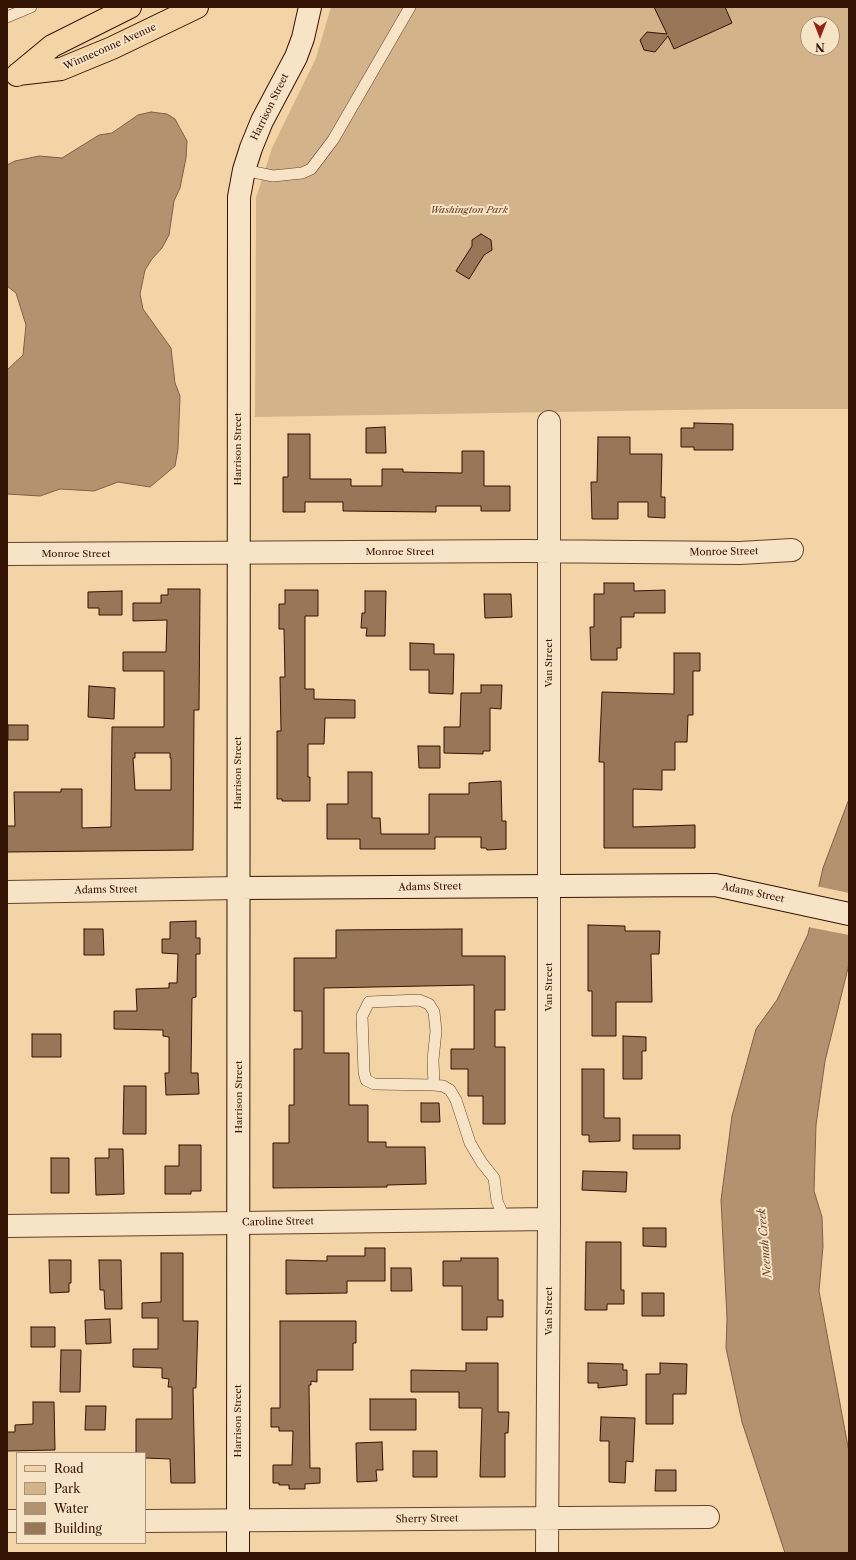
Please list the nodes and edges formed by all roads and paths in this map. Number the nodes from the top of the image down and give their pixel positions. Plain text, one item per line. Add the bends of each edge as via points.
1 (31, 7) edge
2 (130, 7) edge
3 (198, 7) edge
4 (310, 7) edge
5 (410, 7) edge
6 (7, 18) edge
7 (13, 76) edge
8 (244, 170) junction
9 (549, 422) dead end
10 (792, 550) dead end
11 (549, 552) junction
12 (239, 553) junction
13 (7, 554) edge
14 (549, 885) junction
15 (238, 888) junction
16 (7, 892) edge
17 (849, 914) edge
18 (434, 1085) junction
19 (549, 1219) junction
20 (504, 1220) junction
21 (239, 1223) junction
22 (7, 1226) edge
23 (708, 1517) dead end
24 (547, 1518) junction
25 (146, 1521) edge
26 (238, 1521) junction
27 (238, 1553) edge
28 (547, 1553) edge

1 - 6 lane
2 - 7 main road, Winneconne Avenue via 52,46
3 - 7 main road, Winneconne Avenue via 61,69
4 - 8 street, Harrison Street via 296,57 262,121
5 - 8 lane via 332,140 311,169 302,173 273,176
8 - 12 street, Harrison Street via 239,197
9 - 11 street, Van Street
10 - 11 street, Monroe Street via 740,553
11 - 12 street, Monroe Street
11 - 14 street, Van Street
12 - 13 street, Monroe Street
12 - 15 street, Harrison Street
14 - 15 street, Adams Street
14 - 17 street, Adams Street via 715,885
14 - 19 street, Van Street
15 - 16 street, Adams Street
15 - 21 street, Harrison Street
18 - 18 lane via 436,1031 434,1012 429,1004 419,1000 369,1002 362,1016 366,1080 374,1084
18 - 20 lane via 450,1090 456,1100 470,1143 494,1178 496,1201
19 - 20 street, Caroline Street
19 - 24 street, Van Street
20 - 21 street, Caroline Street
21 - 22 street, Caroline Street
21 - 26 street, Harrison Street
23 - 24 street, Sherry Street
24 - 26 street, Sherry Street
24 - 28 street, Van Street
25 - 26 street, Sherry Street
26 - 27 street, Harrison Street

